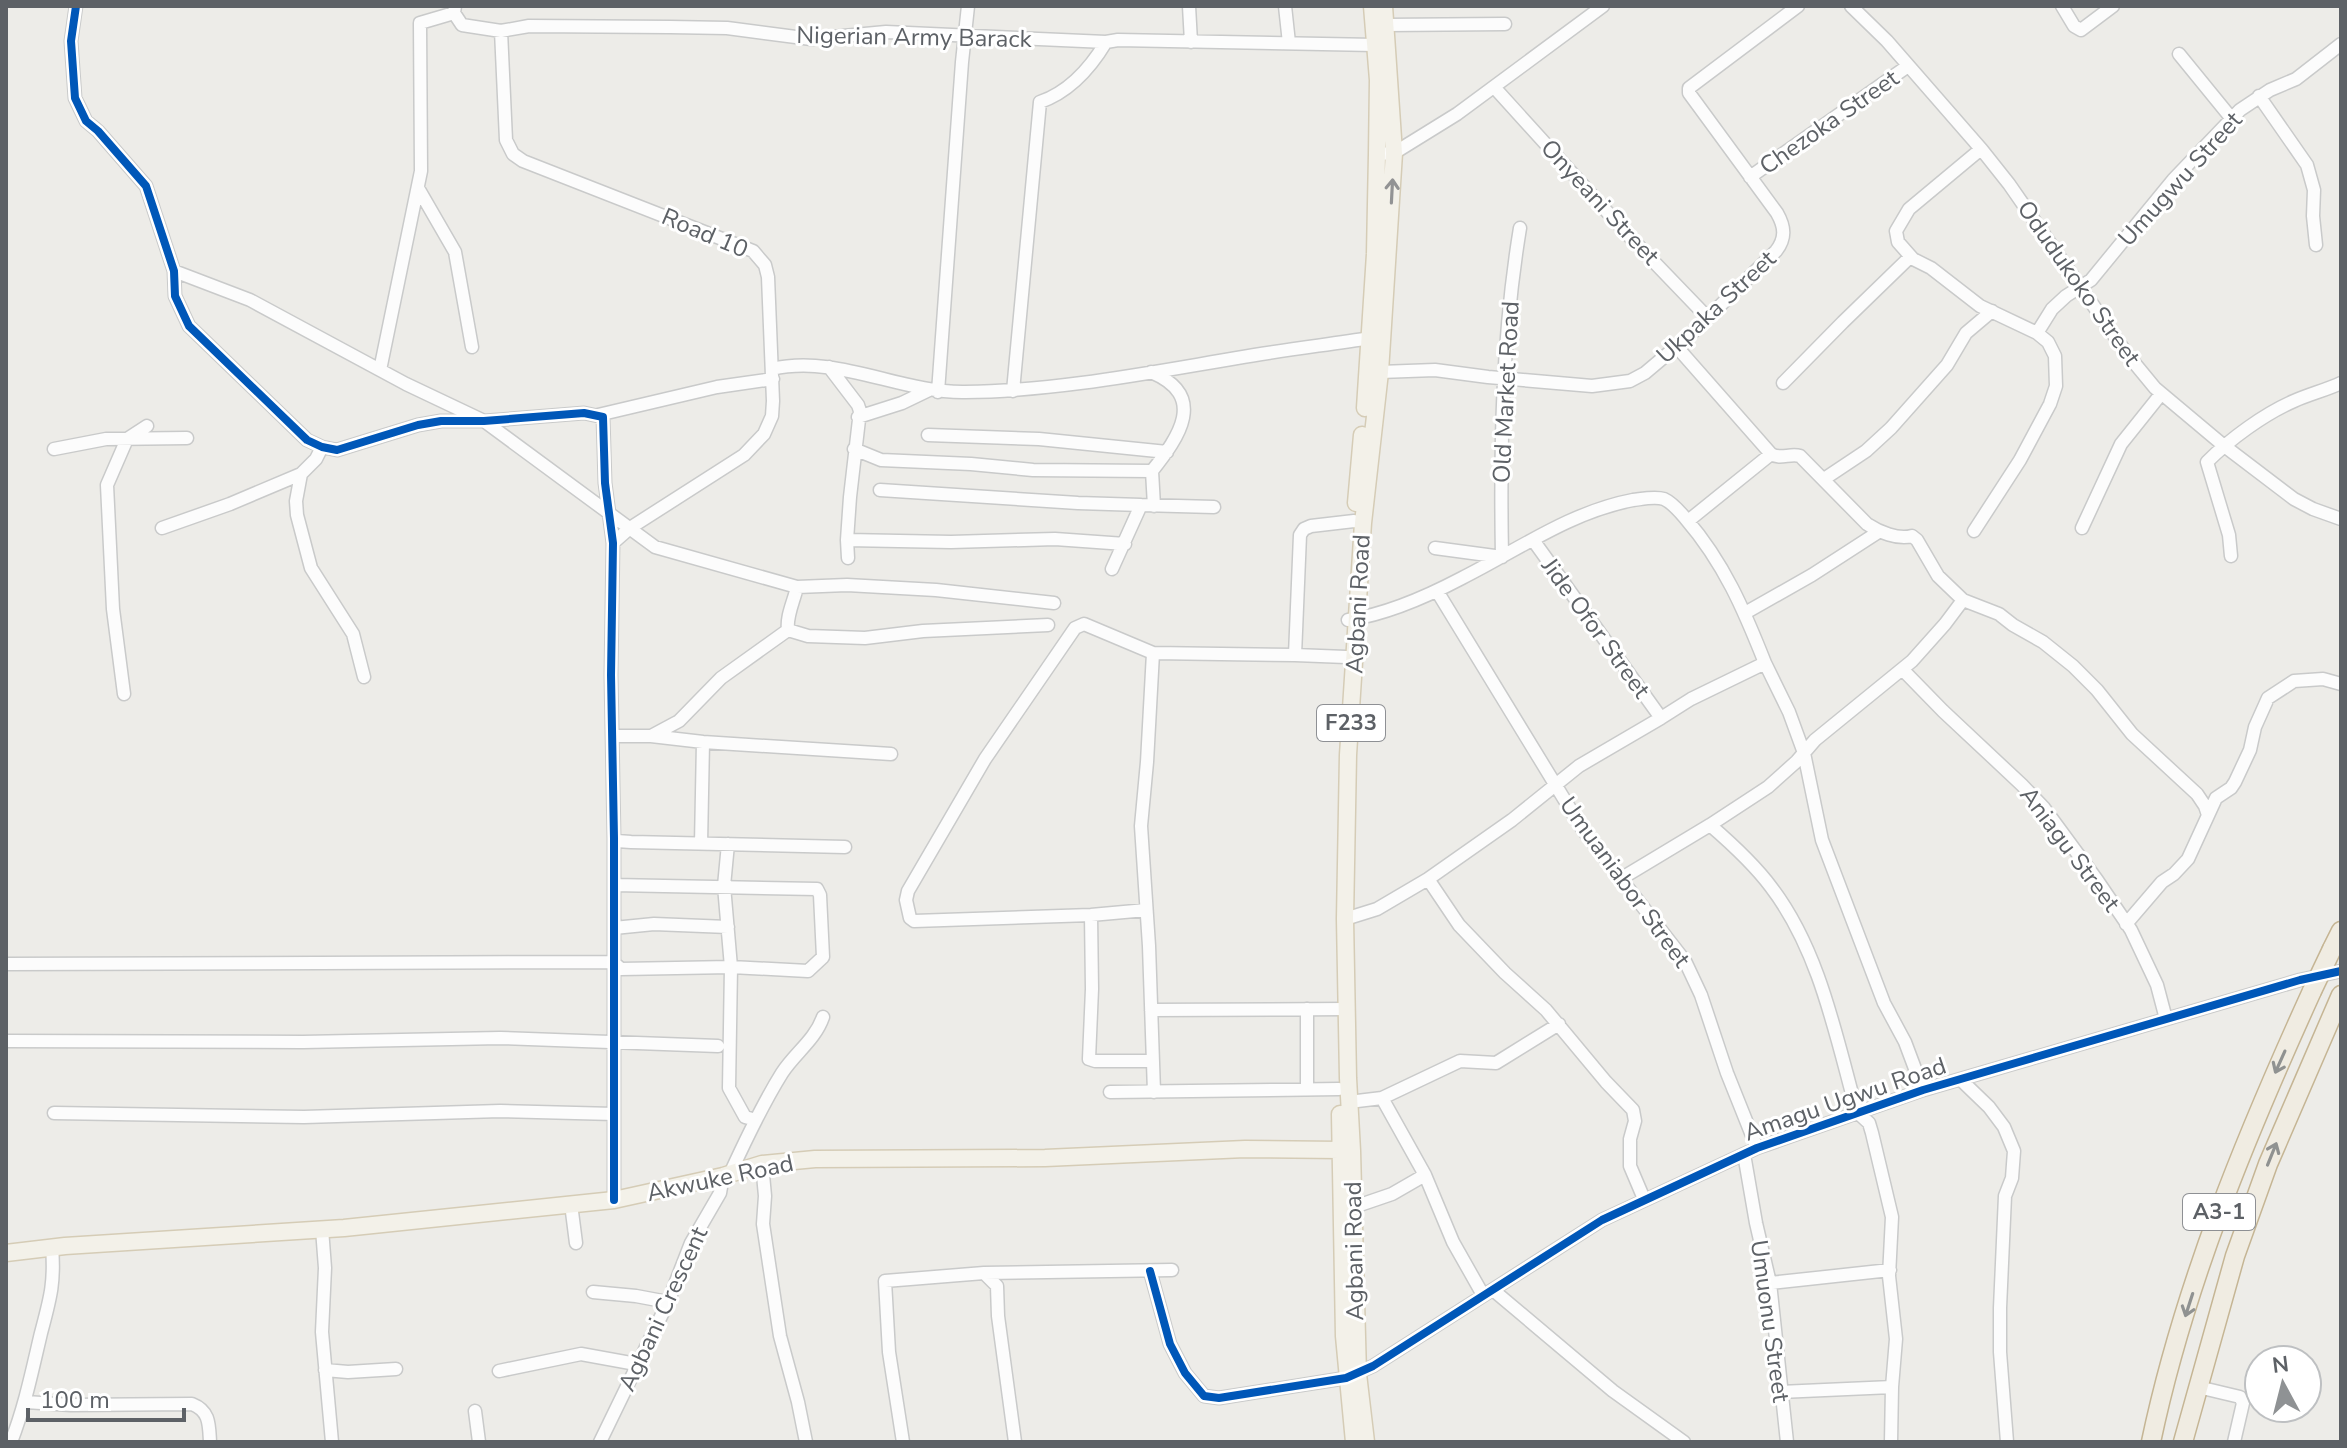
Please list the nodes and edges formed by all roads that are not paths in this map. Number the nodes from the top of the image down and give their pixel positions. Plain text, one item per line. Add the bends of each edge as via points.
1 (76, 6) edge
2 (968, 6) edge
3 (1189, 6) edge
4 (1285, 6) edge
5 (1372, 6) edge
6 (1384, 6) edge
7 (1603, 6) edge
8 (1798, 6) edge
9 (1851, 6) edge
10 (2062, 6) edge
11 (2113, 6) edge
12 (454, 10) edge
13 (1505, 24) dead end
14 (1386, 25) junction
15 (501, 31) junction
16 (966, 36) junction
17 (1106, 42) junction
18 (1191, 42) junction
19 (1289, 43) junction
20 (2341, 44) edge
21 (1375, 45) junction
22 (2179, 54) dead end
23 (1908, 66) junction
24 (1494, 87) junction
25 (2259, 96) junction
26 (2232, 119) junction
27 (1981, 149) junction
28 (1386, 154) junction
29 (1750, 177) junction
30 (418, 188) junction
31 (1520, 228) dead end
32 (2316, 245) dead end
33 (1910, 257) junction
34 (174, 271) junction
35 (2080, 288) junction
36 (1992, 311) junction
37 (1707, 317) junction
38 (2037, 333) junction
39 (1376, 339) junction
40 (1676, 346) junction
41 (472, 347) dead end
42 (829, 367) junction
43 (380, 370) junction
44 (1151, 372) junction
45 (1380, 372) junction
46 (772, 374) junction
47 (1503, 378) junction
48 (1783, 383) dead end
49 (2341, 383) edge
50 (934, 391) junction
51 (1013, 391) junction
52 (2161, 394) junction
53 (598, 415) junction
54 (858, 417) junction
55 (484, 421) junction
56 (147, 426) dead end
57 (928, 435) dead end
58 (187, 438) dead end
59 (127, 439) junction
60 (2223, 445) junction
61 (322, 447) junction
62 (54, 449) dead end
63 (854, 449) junction
64 (1167, 452) junction
65 (1771, 454) junction
66 (1152, 471) junction
67 (301, 474) junction
68 (1824, 479) junction
69 (880, 490) dead end
70 (1148, 505) junction
71 (1214, 507) dead end
72 (610, 512) junction
73 (2341, 519) edge
74 (1688, 521) junction
75 (1359, 522) junction
76 (162, 528) dead end
77 (630, 528) junction
78 (2082, 528) dead end
79 (1880, 531) junction
80 (1974, 531) dead end
81 (847, 540) junction
82 (1533, 540) junction
83 (613, 543) junction
84 (1125, 544) junction
85 (1435, 548) dead end
86 (2231, 556) dead end
87 (1502, 557) junction
88 (848, 558) dead end
89 (1112, 569) dead end
90 (797, 587) junction
91 (1437, 591) junction
92 (1963, 600) junction
93 (1054, 603) dead end
94 (1745, 613) junction
95 (1353, 620) junction
96 (1048, 625) dead end
97 (788, 630) junction
98 (1153, 653) junction
99 (1295, 655) junction
100 (1350, 659) junction
101 (1765, 663) junction
102 (1902, 669) junction
103 (364, 677) dead end
104 (2341, 684) edge
105 (124, 694) dead end
106 (1661, 718) junction
107 (613, 736) junction
108 (651, 736) junction
109 (703, 742) junction
110 (1804, 753) junction
111 (891, 754) dead end
112 (1556, 786) junction
113 (2197, 794) junction
114 (2219, 795) junction
115 (2208, 815) junction
116 (1710, 825) junction
117 (615, 843) junction
118 (701, 844) junction
119 (728, 844) junction
120 (845, 847) dead end
121 (1622, 878) junction
122 (1428, 879) junction
123 (614, 885) junction
124 (724, 886) junction
125 (1146, 910) junction
126 (1091, 915) junction
127 (1345, 919) junction
128 (2126, 924) junction
129 (728, 927) junction
130 (614, 928) junction
131 (2341, 931) edge
132 (613, 962) junction
133 (6, 964) edge
134 (731, 967) junction
135 (2341, 971) edge
136 (2341, 995) edge
137 (1343, 1008) junction
138 (1307, 1009) junction
139 (1151, 1010) junction
140 (823, 1017) dead end
141 (2166, 1019) junction
142 (1559, 1024) junction
143 (6, 1041) edge
144 (613, 1041) junction
145 (718, 1046) dead end
146 (1153, 1061) junction
147 (1961, 1080) junction
148 (1307, 1089) junction
149 (1923, 1090) junction
150 (1110, 1092) dead end
151 (1154, 1092) junction
152 (1344, 1096) junction
153 (1382, 1098) junction
154 (1857, 1112) junction
155 (54, 1113) dead end
156 (614, 1114) junction
157 (756, 1120) junction
158 (1757, 1148) junction
159 (1346, 1150) junction
160 (1744, 1154) junction
161 (762, 1164) junction
162 (727, 1175) junction
163 (1425, 1175) junction
164 (1644, 1199) junction
165 (614, 1200) junction
166 (571, 1204) junction
167 (1354, 1207) junction
168 (322, 1229) junction
169 (576, 1243) dead end
170 (52, 1247) junction
171 (6, 1253) edge
172 (1172, 1270) dead end
173 (1890, 1270) junction
174 (1150, 1271) junction
175 (984, 1273) junction
176 (1770, 1283) junction
177 (593, 1292) dead end
178 (1488, 1293) junction
179 (668, 1302) junction
180 (636, 1364) junction
181 (396, 1369) dead end
182 (325, 1370) junction
183 (499, 1371) dead end
184 (1352, 1376) junction
185 (1892, 1387) junction
186 (2198, 1387) junction
187 (1780, 1392) junction
188 (26, 1402) junction
189 (475, 1411) dead end
190 (210, 1435) edge
191 (2151, 1441) edge
192 (11, 1442) edge
193 (332, 1442) edge
194 (479, 1442) edge
195 (600, 1442) edge
196 (806, 1442) edge
197 (903, 1442) edge
198 (1015, 1442) edge
199 (1354, 1442) edge
200 (1366, 1442) edge
201 (1684, 1442) edge
202 (1787, 1442) edge
203 (1891, 1442) edge
204 (2007, 1442) edge
205 (2183, 1442) edge
206 (2234, 1442) edge

1 - 34 street via 71,41 75,98 86,121 146,186
2 - 16 street
3 - 18 street
4 - 19 street
5 - 21 main road, Agbani Road / F233
6 - 14 main road, Agbani Road / F233
7 - 24 street
8 - 29 street, Ukpaka Street via 1689,88
9 - 23 street, Odudukoko Street
10 - 11 street via 2081,30
12 - 15 street, Nigerian Army Barack via 466,27
12 - 30 street via 420,23
13 - 14 street
14 - 28 main road, Agbani Road / F233
15 - 16 street, Nigerian Army Barack via 617,26 727,28 811,39 886,32
15 - 46 street, Road 10 via 506,140 513,154 759,256 768,277
16 - 17 street, Nigerian Army Barack
16 - 50 street
17 - 18 street, Nigerian Army Barack
17 - 51 street via 1073,83 1040,102
18 - 19 street, Nigerian Army Barack
19 - 21 street, Nigerian Army Barack
20 - 25 street, Umugwu Street via 2296,79
21 - 28 main road, Agbani Road / F233
22 - 26 street
23 - 27 street, Odudukoko Street
23 - 29 street, Chezoka Street
24 - 28 street
24 - 37 street, Onyeani Street
25 - 26 street, Umugwu Street
25 - 32 street via 2307,165 2314,190
26 - 35 street, Umugwu Street
27 - 33 street via 1903,216 1896,236
27 - 35 street, Odudukoko Street
28 - 39 main road, Agbani Road / F233 via 1375,254
29 - 37 street, Ukpaka Street via 1782,223 1782,242
30 - 41 street via 455,252
30 - 43 street
31 - 47 street, Old Market Road
33 - 36 street
33 - 48 street
34 - 43 street via 250,300
34 - 61 street via 175,296 189,326 296,431
35 - 38 street, Umugwu Street via 2052,309
35 - 52 street, Odudukoko Street
36 - 38 street
36 - 68 street via 1966,333 1947,365 1891,428
37 - 40 street, Ukpaka Street
38 - 80 street via 2055,356 2055,390 2020,460
39 - 44 street
39 - 45 main road, Agbani Road / F233
39 - 75 main road, Agbani Road / F233
40 - 47 street, Ukpaka Street via 1639,378 1619,384
40 - 65 street
42 - 46 street via 788,365
42 - 50 street
42 - 54 street via 858,405
43 - 55 street
44 - 51 street
44 - 64 street via 1168,379 1185,412
45 - 47 street, Ukpaka Street via 1423,369
45 - 75 main road, Agbani Road / F233
46 - 53 street
46 - 77 street, Road 10 via 772,416 754,446
47 - 87 street, Old Market Road
49 - 60 street via 2285,405
50 - 51 street
50 - 54 street
52 - 60 street, Odudukoko Street
52 - 78 street via 2121,444
53 - 55 street
53 - 72 street via 604,422
54 - 63 street
55 - 61 street via 441,421 337,450
55 - 72 street
56 - 59 street
57 - 64 street
58 - 59 street
59 - 62 street
59 - 105 street via 107,485 113,609
60 - 73 street, Odudukoko Street via 2294,499
60 - 86 street via 2207,462
61 - 67 street
63 - 66 street via 881,460
63 - 81 street
64 - 66 street
65 - 68 street via 1800,456
65 - 74 street
66 - 70 street
67 - 76 street
67 - 103 street via 297,515 311,568 353,634
68 - 79 street
69 - 70 street
70 - 71 street
70 - 84 street
72 - 77 street
72 - 83 street
74 - 82 street via 1663,499 1638,499 1593,511
74 - 94 street
75 - 95 main road, Agbani Road / F233
75 - 99 street via 1311,526 1300,535
77 - 83 street, Road 10
77 - 90 street via 655,547
79 - 92 street via 1917,540 1938,576
79 - 94 street
81 - 84 street
81 - 88 street
82 - 87 street
82 - 106 street, Jide Ofor Street
83 - 107 street
84 - 89 street
85 - 87 street
87 - 91 street
90 - 93 street via 936,590
90 - 97 street
91 - 95 street
91 - 112 street, Umuaniabor Street
92 - 102 street
92 - 113 street via 1999,614 2073,666 2132,734
94 - 101 street
95 - 100 main road, Agbani Road / F233
96 - 97 street via 865,638
97 - 108 street via 721,678 679,721
98 - 99 street
98 - 125 street via 1141,826
98 - 126 street via 1084,624 1075,628 985,759 906,900 914,921
99 - 100 street
100 - 127 main road, Agbani Road / F233
100 - 137 main road, Agbani Road / F233 via 1338,838
101 - 106 street
101 - 110 street
102 - 110 street
102 - 128 street, Aniagu Street via 2044,808
104 - 114 street via 2294,681 2268,698 2235,782
106 - 112 street, Jide Ofor Street via 1579,766
107 - 108 street
107 - 117 street
108 - 109 street
109 - 111 street
109 - 118 street
110 - 116 street via 1768,787
110 - 149 street via 1822,840
112 - 121 street, Umuaniabor Street
112 - 122 street, Jide Ofor Street
113 - 114 street
113 - 115 street
114 - 115 street
115 - 128 street via 2188,859
116 - 121 street
116 - 154 street via 1770,885 1803,941
117 - 118 street
117 - 123 street
118 - 119 street
119 - 120 street
119 - 124 street
121 - 158 street, Umuaniabor Street via 1694,977
122 - 127 street, Jide Ofor Street via 1377,909
122 - 142 street via 1459,925
123 - 124 street
123 - 130 street
124 - 129 street
124 - 134 street via 817,889 820,895 823,957 808,971
125 - 126 street
125 - 139 street
126 - 146 street via 1089,1059
127 - 137 main road, Agbani Road / F233
128 - 141 street, Aniagu Street via 2148,961
129 - 130 street
129 - 134 street
130 - 132 street
131 -> 191 highway, A3-1, bridge via 2260,1105 2224,1197
132 - 133 street
132 - 134 street via 621,969
132 - 144 street
134 - 157 street via 729,1088 745,1117
135 - 141 street, Amagu Ugwu Road
186 -> 136 highway, A3-1 via 2268,1164
137 - 138 street
137 - 152 main road, Agbani Road / F233 via 1337,1062
138 - 139 street
138 - 148 street
139 - 146 street
140 - 157 street, Agbani Crescent via 806,1047 785,1068
141 - 147 street, Amagu Ugwu Road
142 - 153 street via 1496,1063 1460,1061
142 - 164 street via 1633,1110 1630,1166
143 - 144 street
144 - 145 street
144 - 156 street
146 - 151 street
147 - 149 street, Amagu Ugwu Road
147 - 204 street via 2004,1127 2014,1151 2005,1196 2000,1308
148 - 151 street
148 - 152 street
149 - 154 street, Amagu Ugwu Road
150 - 151 street
152 - 153 street
152 - 159 main road, Agbani Road / F233
153 - 163 street
154 - 158 street, Amagu Ugwu Road
154 - 173 street via 1869,1123 1886,1188 1892,1217
155 - 156 street
156 - 165 street
157 - 162 street, Agbani Crescent
158 - 160 street, Amagu Ugwu Road
159 - 161 main road, Akwuke Road
159 - 167 main road, Agbani Road / F233
159 - 184 main road, Agbani Road / F233
160 - 164 street, Amagu Ugwu Road
160 - 176 street, Umuonu Street
161 - 162 main road, Akwuke Road
161 - 196 street via 763,1224 780,1336
162 - 165 main road, Akwuke Road
162 - 179 street, Agbani Crescent
163 - 167 street
163 - 178 street via 1453,1242
164 - 178 street, Amagu Ugwu Road
165 - 166 main road, Akwuke Road
166 - 168 main road, Akwuke Road
166 - 169 street
167 - 184 main road, Agbani Road / F233
168 - 170 main road, Akwuke Road
168 - 182 street
170 - 171 main road, Akwuke Road
170 - 188 street via 55,1276
172 - 174 street
173 - 176 street
173 - 185 street via 1896,1339
174 - 175 street
174 - 184 street via 1170,1344 1204,1396
175 - 197 street via 885,1281
175 - 198 street via 997,1286
176 - 187 street, Umuonu Street
177 - 179 street
178 - 184 street, Amagu Ugwu Road
178 - 201 street
179 - 180 street, Agbani Crescent
180 - 183 street via 581,1354
180 - 195 street, Agbani Crescent
181 - 182 street
182 - 193 street
184 - 199 main road, Agbani Road / F233
184 - 200 main road, Agbani Road / F233
185 - 187 street
185 - 203 street
186 - 205 highway, A3-1
186 - 206 street via 2240,1397
187 - 202 street, Umuonu Street
188 - 190 street via 192,1404 207,1415
188 - 192 street
189 - 194 street

